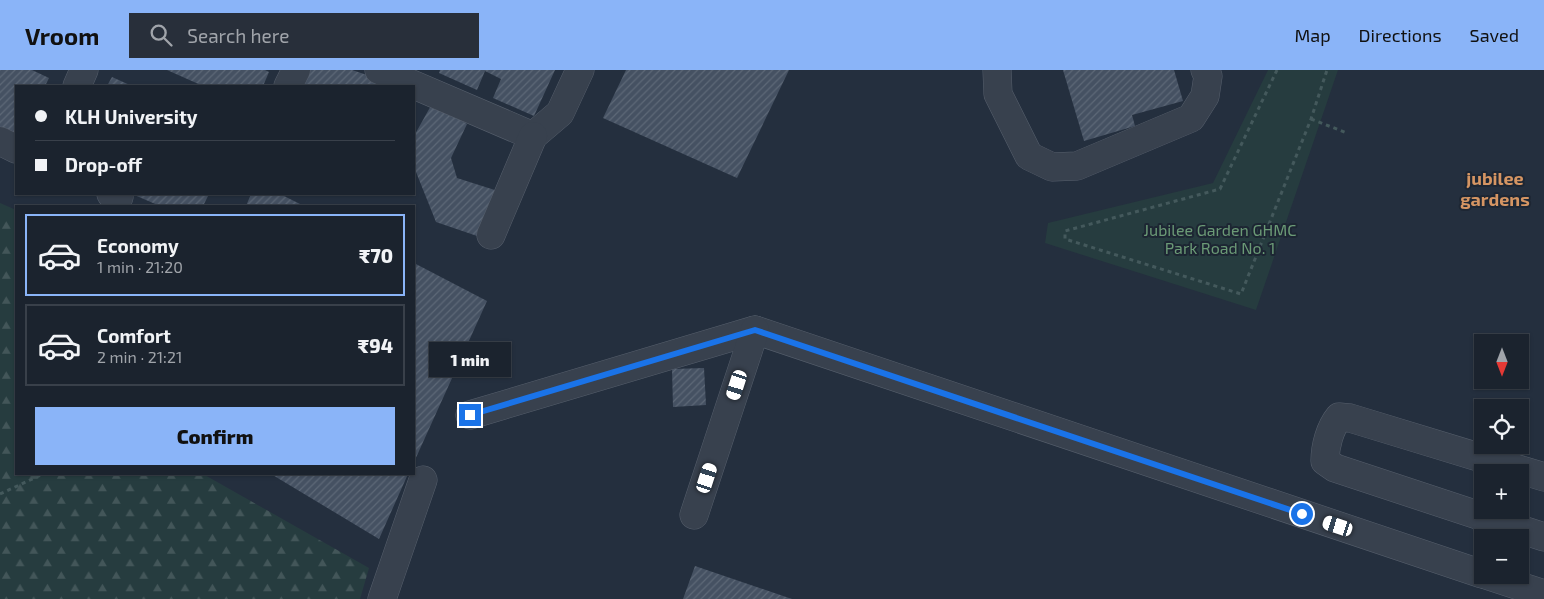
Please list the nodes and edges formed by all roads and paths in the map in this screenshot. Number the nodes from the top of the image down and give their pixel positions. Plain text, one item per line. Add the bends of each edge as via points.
1 (84, 70) edge
2 (296, 70) edge
3 (379, 70) edge
4 (580, 70) edge
5 (997, 70) edge
6 (1205, 70) edge
7 (1278, 70) edge
8 (1327, 70) edge
9 (77, 85) edge
10 (288, 85) edge
11 (414, 85) edge
12 (415, 85) edge
13 (1311, 119) junction
14 (1347, 133) dead end
15 (533, 136) junction
16 (0, 141) edge
17 (15, 148) edge
18 (491, 235) dead end
19 (755, 330) junction
20 (470, 415) dead end
21 (41, 475) edge
22 (1544, 478) edge
23 (423, 480) dead end
24 (0, 494) edge
25 (694, 515) dead end
26 (1544, 537) edge
27 (1474, 571) edge
28 (1513, 584) edge
29 (1544, 594) edge
30 (382, 599) edge

1 - 9 street
2 - 10 street
3 - 11 street
4 - 15 street via 560,113
5 - 6 street via 998,94 1029,156 1052,167 1077,166 1191,118 1205,96 1208,76
7 - 13 path via 1220,189 1064,232 1064,239 1241,294
8 - 13 path
12 - 15 street
13 - 14 path
15 - 18 street
16 - 17 street
19 - 20 street
19 - 25 street
19 - 27 street
21 - 24 path
22 - 26 street via 1350,418 1339,417 1334,423 1325,452 1325,461 1335,468
23 - 30 street
28 - 29 street

